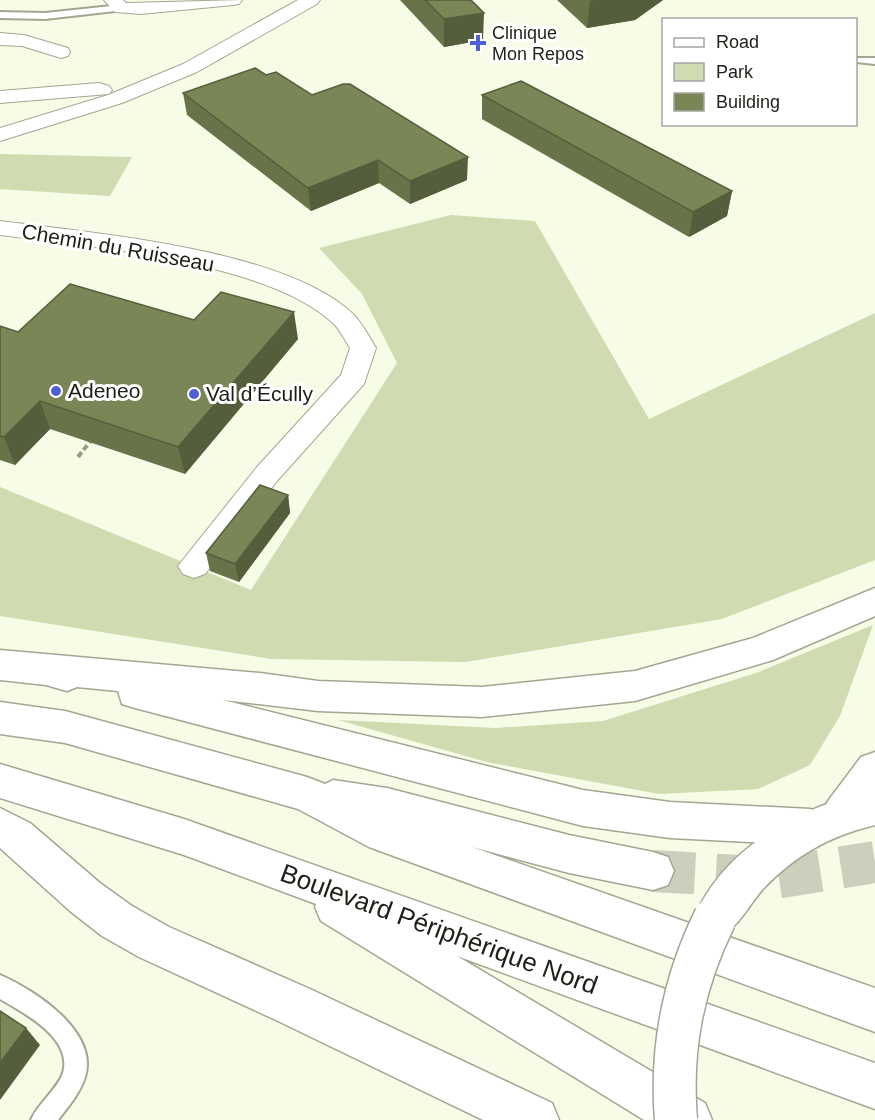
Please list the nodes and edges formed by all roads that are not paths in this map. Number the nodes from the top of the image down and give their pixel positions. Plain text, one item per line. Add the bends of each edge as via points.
1 (233, 0) edge
2 (310, 0) edge
3 (117, 4) edge
4 (0, 15) edge
5 (0, 39) edge
6 (61, 52) dead end
7 (858, 60) dead end
8 (875, 61) edge
9 (0, 97) edge
10 (115, 99) junction
11 (0, 135) edge
12 (0, 228) edge
13 (194, 566) dead end
14 (875, 601) edge
15 (0, 665) edge
16 (46, 670) junction
17 (0, 718) edge
18 (875, 768) edge
19 (0, 781) edge
20 (307, 794) junction
21 (842, 816) edge
22 (0, 826) edge
23 (275, 870) junction
24 (653, 871) tunnel mouth
25 (0, 986) edge
26 (875, 1010) edge
27 (875, 1086) edge
28 (43, 1120) edge
29 (535, 1120) edge
30 (676, 1120) edge
31 (688, 1120) edge

1 - 3 street via 141,9
2 - 10 street via 190,68
3 - 4 lane via 45,16
5 - 6 street via 24,41
7 - 8 lane
9 - 10 street via 99,89
10 - 11 street
12 - 13 street, Chemin du Ruisseau via 175,254 259,275 305,294 343,319 363,348 354,378 267,474
14 - 16 main road via 761,650 635,686 482,702 318,696
15 - 16 main road
16 - 21 main road via 583,808 670,820
17 - 20 main road via 65,727
18 - 21 main road
19 - 23 main road, Boulevard Périphérique Nord via 184,837
20 - 24 main road via 387,806 569,854
20 - 26 main road via 383,834
21 - 30 main road, bridge via 784,843 756,866 715,918 685,987 679,1017 673,1064
22 - 29 main road via 109,915 154,942
23 - 27 main road, Boulevard Périphérique Nord
23 - 31 main road
25 - 28 lane via 50,1017 73,1047 74,1075

